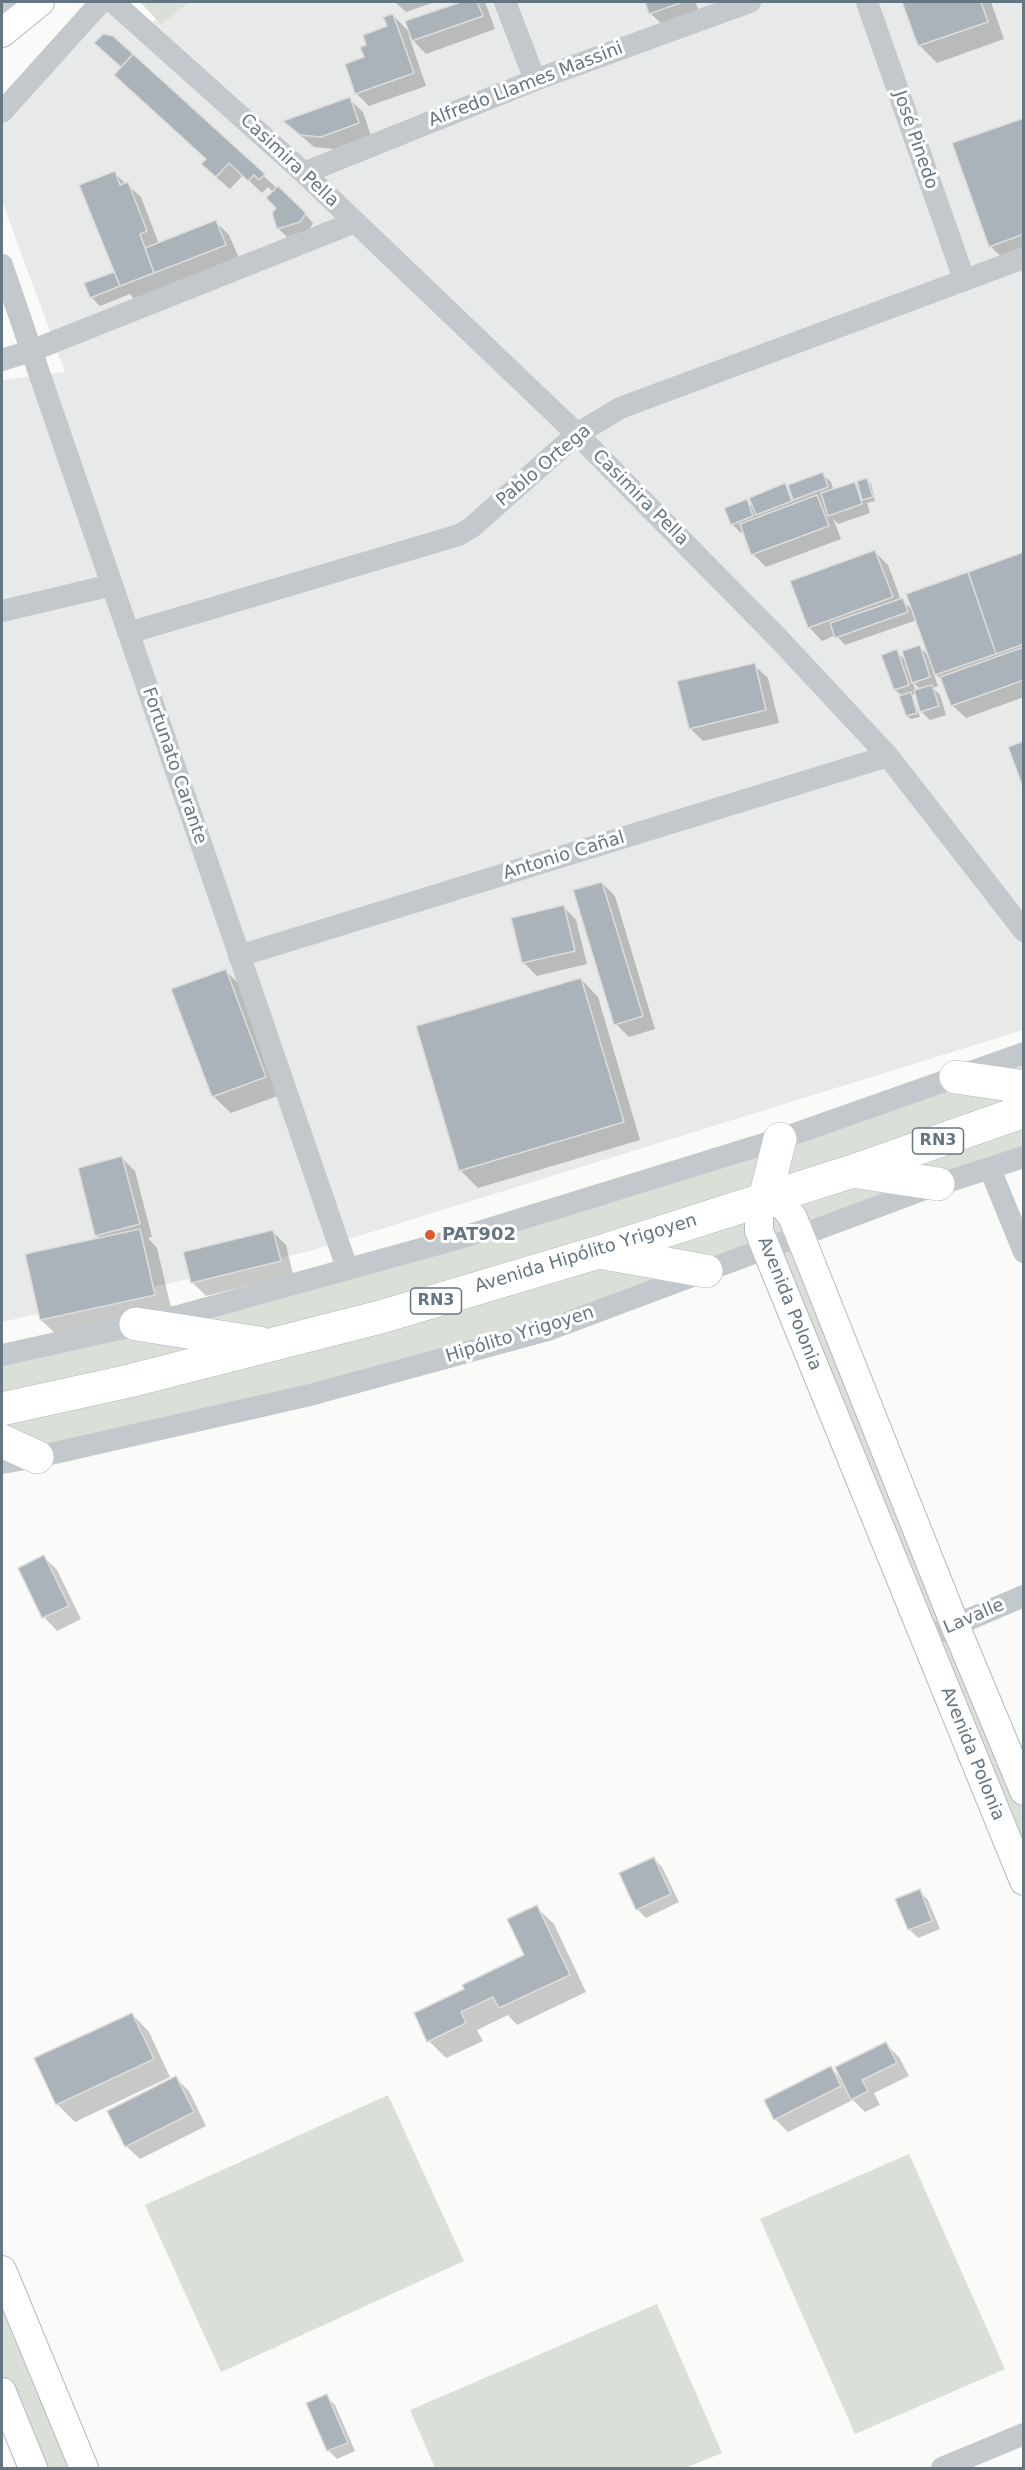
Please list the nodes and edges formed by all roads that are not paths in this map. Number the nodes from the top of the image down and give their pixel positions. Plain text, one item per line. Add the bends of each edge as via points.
1 (101, 2) edge
2 (113, 2) edge
3 (505, 2) edge
4 (750, 2) edge
5 (867, 2) edge
6 (535, 80) junction
7 (2, 112) edge
8 (304, 172) junction
9 (355, 222) junction
10 (1023, 258) edge
11 (2, 265) edge
12 (964, 279) junction
13 (31, 351) junction
14 (2, 360) edge
15 (577, 434) junction
16 (112, 585) junction
17 (2, 611) edge
18 (128, 633) junction
19 (888, 756) junction
20 (1023, 931) edge
21 (239, 956) junction
22 (1023, 1053) edge
23 (956, 1077) junction
24 (1023, 1087) edge
25 (1023, 1111) edge
26 (780, 1139) junction
27 (1023, 1157) edge
28 (990, 1169) junction
29 (853, 1171) junction
30 (938, 1184) junction
31 (765, 1198) junction
32 (799, 1235) junction
33 (766, 1248) junction
34 (599, 1252) junction
35 (1023, 1252) edge
36 (347, 1268) junction
37 (706, 1271) junction
38 (136, 1324) junction
39 (273, 1346) junction
40 (2, 1355) edge
41 (2, 1409) edge
42 (2, 1441) edge
43 (37, 1458) junction
44 (2, 1463) edge
45 (1023, 1596) edge
46 (955, 1625) junction
47 (925, 1638) junction
48 (1023, 1791) edge
49 (1023, 1881) edge
50 (2, 2270) edge
51 (2, 2392) edge
52 (1023, 2434) edge
53 (33, 2469) edge
54 (84, 2469) edge
55 (942, 2469) edge

1 - 7 street
2 - 8 street, Casimira Pella
3 - 6 street
4 - 6 street, Alfredo Llames Massini
5 - 12 street, José Pinedo
6 - 8 street, Alfredo Llames Massini
8 - 9 street, Casimira Pella
9 - 13 street
9 - 15 street, Casimira Pella
10 - 12 street, Pablo Ortega
11 - 13 street, Fortunato Carante
12 - 15 street, Pablo Ortega via 620,408
13 - 14 street
13 - 16 street, Fortunato Carante
15 - 18 street, Pablo Ortega via 459,535
15 - 19 street, Casimira Pella
16 - 17 street
16 - 18 street, Fortunato Carante
18 - 21 street, Fortunato Carante
19 - 20 street, Casimira Pella
19 - 21 street, Antonio Cañal
21 - 36 street, Fortunato Carante
22 - 23 street
23 - 24 highway
23 - 26 street
25 - 29 highway, Avenida Hipólito Yrigoyen / RN3
26 - 31 highway
26 - 36 street via 453,1240
27 - 28 street, Hipólito Yrigoyen
28 - 30 street, Hipólito Yrigoyen
28 - 35 street
29 - 30 highway
29 - 31 highway, Avenida Hipólito Yrigoyen / RN3
30 - 32 street, Hipólito Yrigoyen
31 - 32 main road, Avenida Polonia via 790,1211
31 - 33 main road, Avenida Polonia via 758,1224
31 - 34 highway, Avenida Hipólito Yrigoyen / RN3
32 - 33 street, Hipólito Yrigoyen
32 - 46 main road, Avenida Polonia
33 - 37 street, Hipólito Yrigoyen
33 - 47 main road, Avenida Polonia
34 - 37 highway
34 - 39 highway, Avenida Hipólito Yrigoyen / RN3
36 - 38 street via 178,1316
37 - 43 street, Hipólito Yrigoyen via 548,1330 310,1395
38 - 39 highway
38 - 40 street
39 - 41 highway, Avenida Hipólito Yrigoyen / RN3
42 - 43 highway
43 - 44 street, Hipólito Yrigoyen
45 - 46 street, Lavalle
46 - 47 street, Lavalle
46 - 48 main road, Avenida Polonia
47 - 49 main road, Avenida Polonia
50 - 54 main road
51 - 53 main road
52 - 55 street

